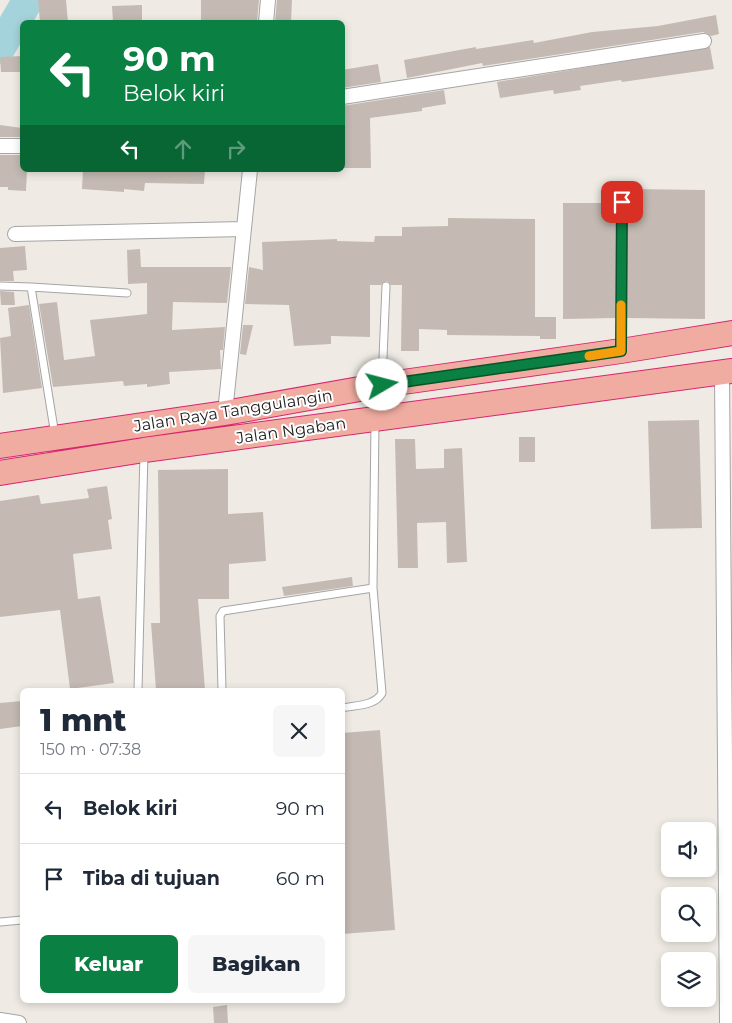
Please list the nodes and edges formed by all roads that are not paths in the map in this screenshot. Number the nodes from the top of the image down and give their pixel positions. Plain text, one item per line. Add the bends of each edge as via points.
1 (268, 0) edge
2 (266, 20) edge
3 (704, 41) dead end
4 (345, 97) edge
5 (0, 146) edge
6 (20, 146) edge
7 (250, 172) edge
8 (622, 202) dead end
9 (244, 229) junction
10 (15, 234) dead end
11 (0, 286) edge
12 (386, 286) dead end
13 (31, 287) junction
14 (127, 293) dead end
15 (732, 333) edge
16 (621, 351) junction
17 (727, 371) edge
18 (382, 385) junction
19 (225, 413) junction
20 (375, 419) junction
21 (55, 438) junction
22 (0, 446) edge
23 (144, 450) junction
24 (0, 473) edge
25 (373, 588) junction
26 (728, 625) edge
27 (138, 688) edge
28 (222, 688) edge
29 (345, 707) edge
30 (20, 920) edge
31 (0, 922) edge
32 (0, 1020) edge
33 (19, 1023) edge
34 (727, 1023) edge

1 - 2 street
3 - 4 street
5 - 6 street
7 - 9 street
8 - 16 lane
9 - 10 street
9 - 19 street
11 - 13 lane
12 - 18 lane
13 - 14 lane
13 - 21 lane
15 - 16 highway, Jalan Raya Tanggulangin
16 - 18 highway, Jalan Raya Tanggulangin
17 - 20 highway, Jalan Ngaban
17 - 26 street
18 - 19 highway, Jalan Raya Tanggulangin
19 - 21 highway, Jalan Raya Tanggulangin
20 - 23 highway, Jalan Ngaban
20 - 25 lane
21 - 22 highway, Jalan Raya Tanggulangin
23 - 24 highway, Jalan Ngaban
23 - 27 lane
25 - 28 lane via 223,611 220,616
25 - 29 lane via 382,693 373,702
26 - 34 street
30 - 31 lane
32 - 33 street

